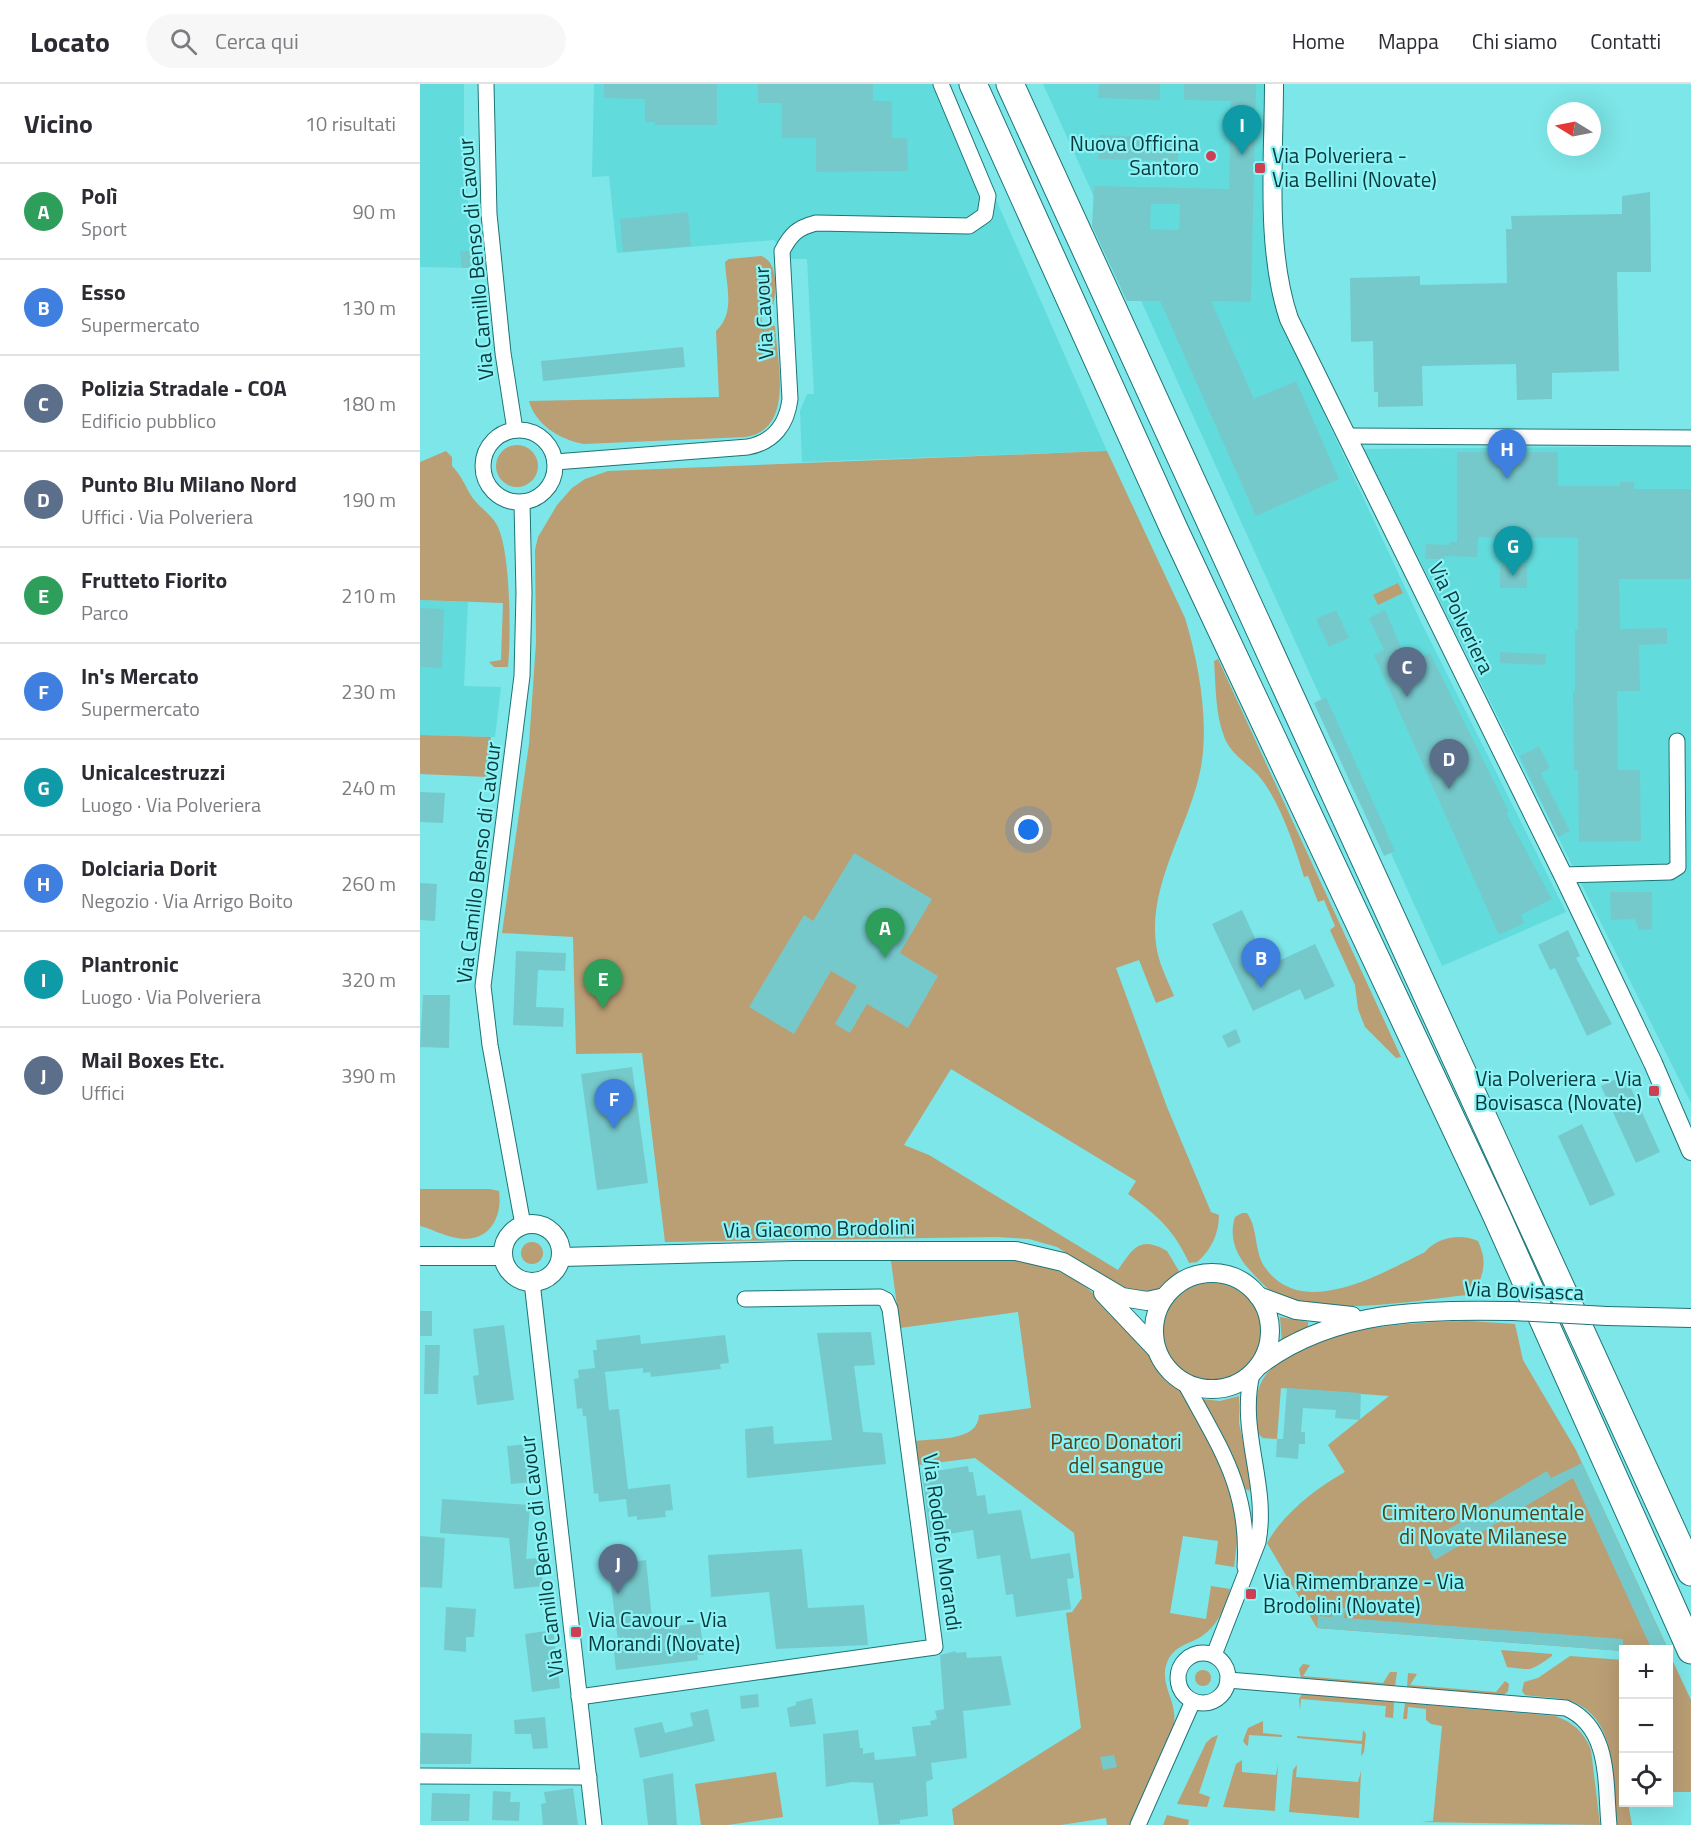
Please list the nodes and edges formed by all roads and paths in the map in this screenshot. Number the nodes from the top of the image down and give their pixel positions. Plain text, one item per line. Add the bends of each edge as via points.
1 (486, 84) edge
2 (941, 84) edge
3 (973, 84) edge
4 (1010, 84) edge
5 (1274, 84) edge
6 (515, 430) junction
7 (1346, 436) junction
8 (1691, 438) edge
9 (555, 462) junction
10 (522, 503) junction
11 (1677, 741) dead end
12 (1563, 875) junction
13 (1691, 1151) edge
14 (523, 1225) junction
15 (420, 1256) edge
16 (503, 1256) junction
17 (561, 1257) junction
18 (1075, 1268) junction
19 (532, 1282) junction
20 (1258, 1296) junction
21 (1166, 1297) junction
22 (745, 1299) dead end
23 (1371, 1318) junction
24 (1686, 1319) edge
25 (1157, 1350) junction
26 (1255, 1370) junction
27 (1185, 1383) junction
28 (1691, 1572) edge
29 (1244, 1574) junction
30 (1691, 1650) edge
31 (1214, 1655) junction
32 (1228, 1680) junction
33 (579, 1697) junction
34 (1193, 1701) junction
35 (420, 1776) edge
36 (589, 1777) junction
37 (594, 1825) edge
38 (1138, 1825) edge
39 (1609, 1825) edge

1 - 6 street, Via Camillo Benso di Cavour via 489,214
2 - 9 street, Via Cavour via 988,196 985,215 969,226 816,223 790,235 782,251 790,399 776,434 748,447
3 - 30 highway via 1174,529 1495,1212
4 - 28 highway
5 - 7 street, Via Polveriera via 1275,253 1279,283 1294,330
6 - 9 street via 538,435 550,447
6 - 10 street via 501,435 490,446 483,468 488,484 499,496
7 - 8 street
7 - 12 street, Via Polveriera
9 - 10 street via 550,486 538,497
10 - 14 street, Via Camillo Benso di Cavour via 522,676 483,986 490,1046
11 - 12 street via 1678,867 1670,872
12 - 13 street, Via Polveriera
14 - 16 street via 505,1240
14 - 17 street via 548,1228 559,1240
15 - 16 street
16 - 19 street via 512,1275
17 - 18 street, Via Giacomo Brodolini via 992,1249 1032,1253
17 - 19 street via 554,1272
18 - 21 street, Via Giacomo Brodolini via 1122,1297 1146,1301
18 - 25 street, Via Giacomo Brodolini
19 - 33 street, Via Camillo Benso di Cavour
20 - 21 street via 1240,1281 1209,1274 1181,1283
20 - 23 street, Via Bovisasca via 1296,1310
20 - 26 street via 1270,1329 1267,1349
21 - 25 street via 1155,1323
22 - 33 street, Via Rodolfo Morandi via 886,1300 935,1647
23 - 24 street, Via Bovisasca, bridge via 1462,1310
23 - 26 street, Via Bovisasca via 1312,1333 1282,1348
25 - 27 street via 1166,1367
26 - 27 street via 1240,1382 1212,1390
26 - 29 street via 1247,1394 1247,1421 1262,1522
27 - 29 street via 1237,1483 1245,1537
29 - 31 street
31 - 32 street via 1225,1666
31 - 34 street via 1197,1653 1178,1671 1179,1686
32 - 34 street via 1215,1700
32 - 39 street via 1566,1708 1588,1722 1600,1741
33 - 36 street, Via Camillo Benso di Cavour
34 - 38 street
35 - 36 street
36 - 37 street, Via Camillo Benso di Cavour

